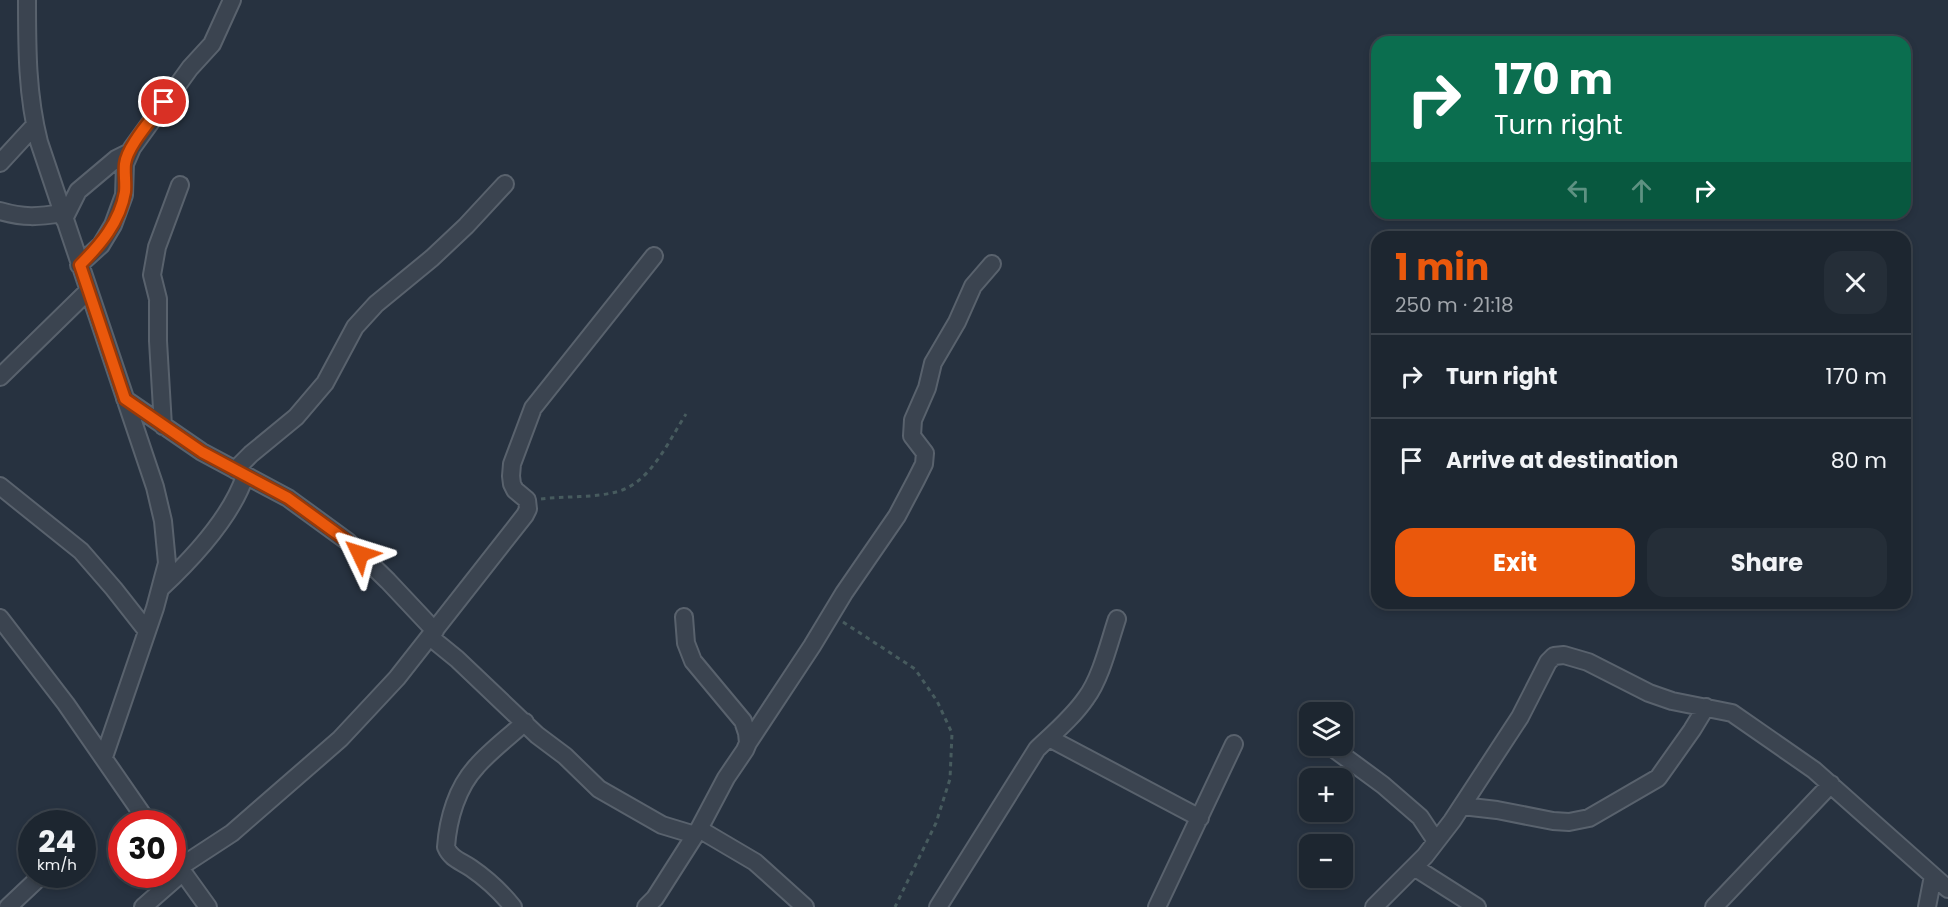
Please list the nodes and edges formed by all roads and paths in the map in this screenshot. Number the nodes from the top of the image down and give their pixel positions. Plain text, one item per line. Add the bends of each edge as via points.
1 (27, 0) edge
2 (232, 0) edge
3 (35, 125) junction
4 (130, 152) junction
5 (0, 163) edge
6 (505, 183) dead end
7 (180, 184) dead end
8 (0, 211) edge
9 (63, 216) junction
10 (654, 255) dead end
11 (992, 264) dead end
12 (80, 265) junction
13 (88, 291) junction
14 (0, 377) edge
15 (125, 399) junction
16 (686, 414) dead end
17 (164, 426) junction
18 (240, 473) junction
19 (0, 486) edge
20 (527, 500) junction
21 (160, 589) junction
22 (831, 614) junction
23 (684, 617) dead end
24 (0, 618) edge
25 (1117, 619) dead end
26 (147, 632) junction
27 (432, 634) junction
28 (1706, 706) junction
29 (525, 722) junction
30 (1049, 738) junction
31 (747, 743) junction
32 (1234, 744) dead end
33 (1344, 756) edge
34 (104, 757) junction
35 (1831, 784) junction
36 (1462, 806) junction
37 (140, 810) edge
38 (1200, 818) junction
39 (697, 832) junction
40 (1437, 841) junction
41 (186, 860) edge
42 (1414, 867) junction
43 (186, 876) edge
44 (1933, 876) junction
45 (28, 888) edge
46 (159, 888) edge
47 (1948, 889) edge
48 (8, 907) edge
49 (143, 907) edge
50 (208, 907) edge
51 (513, 907) edge
52 (646, 907) edge
53 (805, 907) edge
54 (895, 907) edge
55 (938, 907) edge
56 (1157, 907) edge
57 (1374, 907) edge
58 (1477, 907) edge
59 (1714, 907) edge
60 (1927, 907) edge

1 - 3 street via 27,74
2 - 4 street via 212,44 190,68
3 - 5 street
3 - 9 street
4 - 9 street via 78,191
4 - 12 street via 125,164 124,195 113,225 101,245
6 - 18 street via 458,234 376,304 355,327 325,383 296,417 251,454
7 - 17 street via 157,247 152,274 158,299
8 - 9 street via 35,218
9 - 12 street
10 - 20 street via 533,408 512,464 512,484
11 - 22 street via 973,286 933,363 913,420 912,436 925,453 924,464 897,516
12 - 13 street
13 - 14 street
13 - 15 street
15 - 17 street
15 - 21 street via 163,521 167,563
16 - 20 path via 654,463 634,484 616,492
17 - 18 street
18 - 21 street via 241,489 204,544
18 - 27 street via 288,498 347,541 388,580
19 - 26 street via 81,551
20 - 27 street via 525,515
21 - 26 street
22 - 31 street
22 - 54 path via 915,669 937,701 952,733 950,780 936,824
23 - 31 street via 686,643 693,661 742,721
24 - 34 street
25 - 30 street via 1087,698
26 - 34 street
27 - 29 street
27 - 41 street via 340,739 232,833
28 - 35 street via 1732,713
28 - 36 street via 1658,778 1589,818 1553,821
28 - 36 street via 1672,701 1595,665 1564,655 1554,656
29 - 39 street via 599,789 662,825
29 - 51 street via 476,767 461,789 446,847 455,859 500,891
30 - 38 street
30 - 55 street via 1037,749
31 - 39 street
32 - 38 street
33 - 40 street via 1420,817
34 - 37 street
35 - 44 street
35 - 59 street
36 - 40 street
38 - 56 street
39 - 52 street
39 - 53 street via 755,862
40 - 42 street
42 - 57 street
42 - 58 street
43 - 50 street
44 - 47 street
44 - 60 street
45 - 48 street
46 - 49 street

